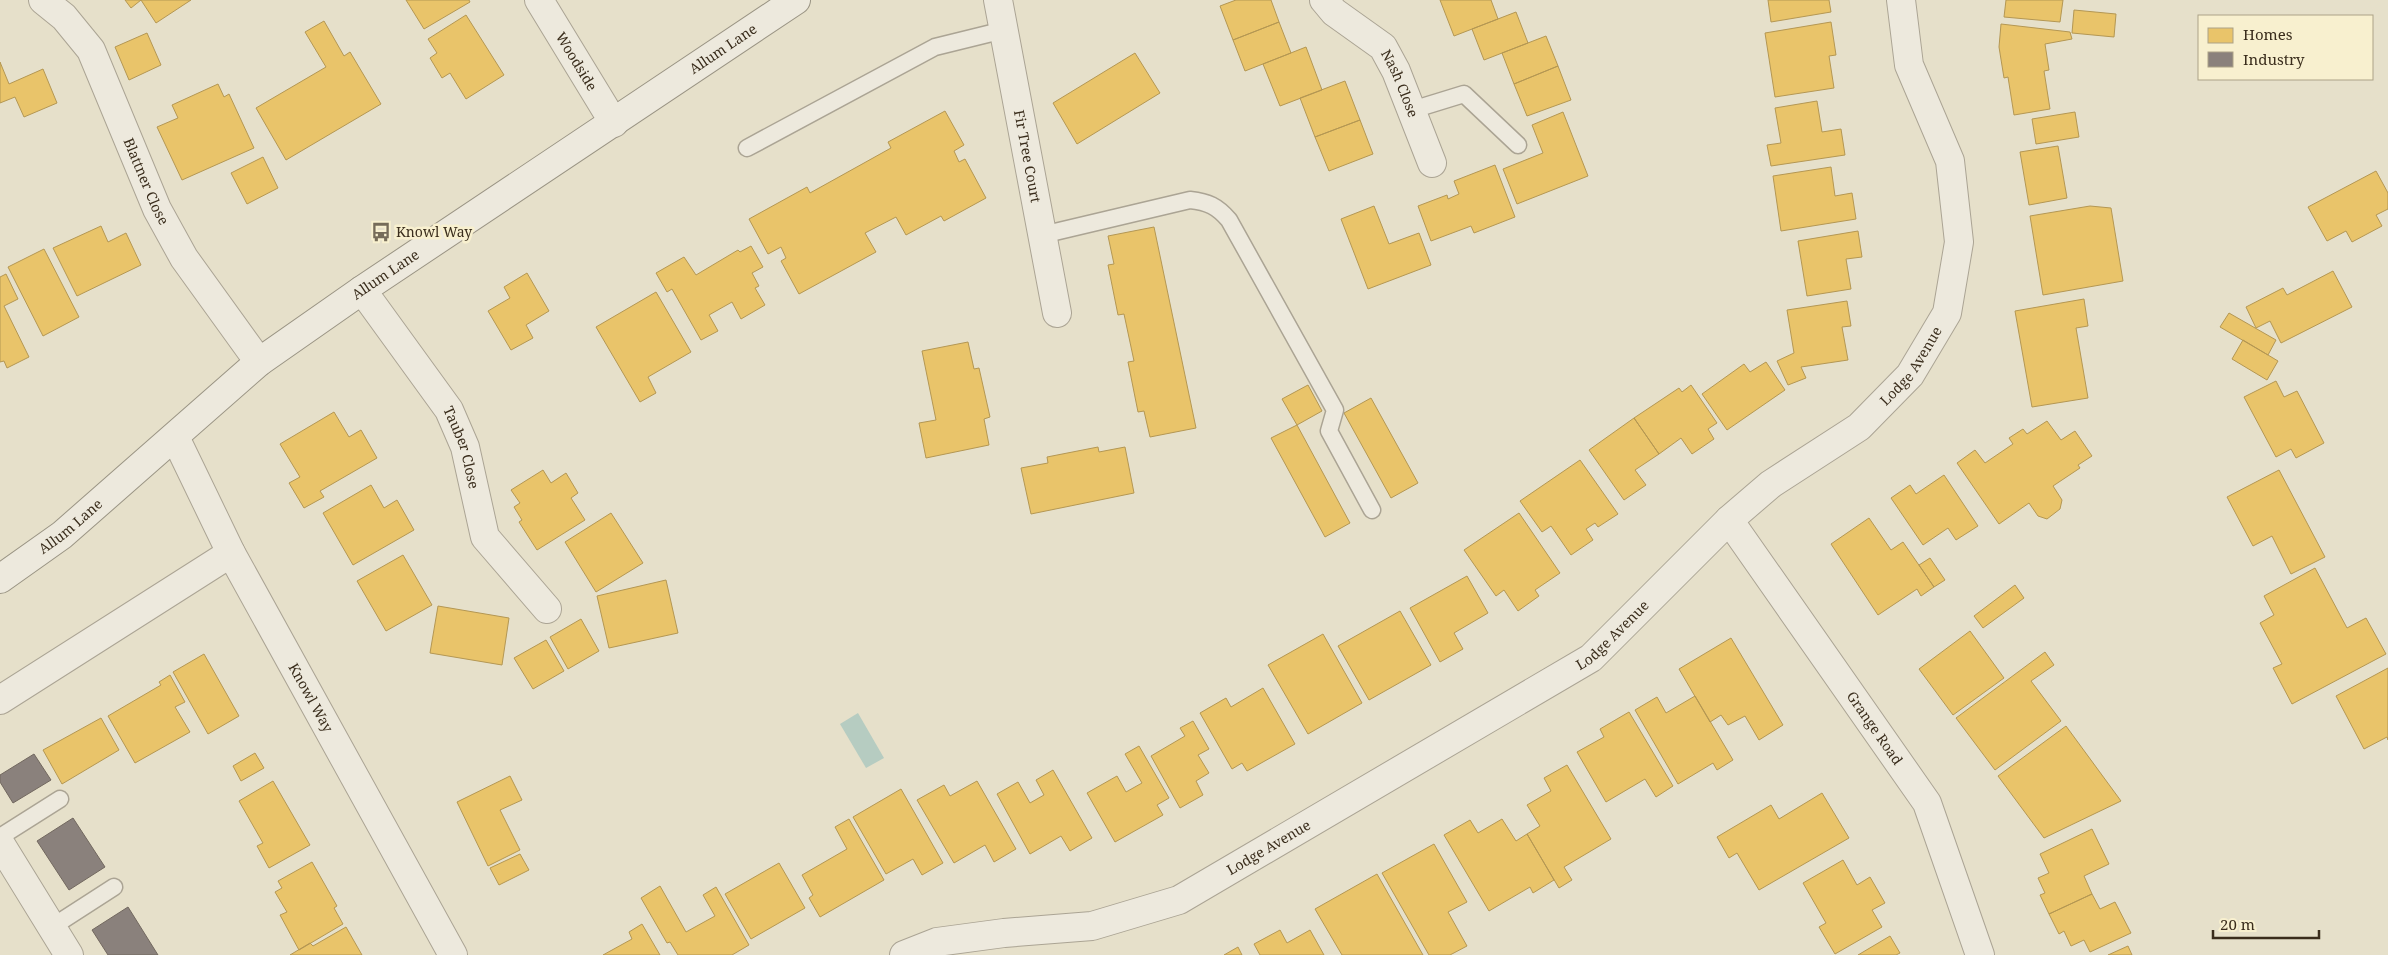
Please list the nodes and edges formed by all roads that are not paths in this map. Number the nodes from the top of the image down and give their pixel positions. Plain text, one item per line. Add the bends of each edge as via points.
1 (43, 0) edge
2 (539, 0) edge
3 (796, 0) edge
4 (998, 0) edge
5 (1324, 0) edge
6 (1901, 0) edge
7 (1004, 30) junction
8 (1412, 110) junction
9 (614, 124) junction
10 (1518, 146) dead end
11 (747, 148) dead end
12 (1432, 163) dead end
13 (1042, 234) junction
14 (362, 290) junction
15 (1057, 313) dead end
16 (259, 362) junction
17 (175, 437) junction
18 (1372, 510) dead end
19 (1729, 520) junction
20 (231, 553) junction
21 (0, 579) edge
22 (547, 609) dead end
23 (0, 700) edge
24 (60, 799) dead end
25 (0, 837) edge
26 (0, 844) edge
27 (114, 888) dead end
28 (52, 927) junction
29 (69, 955) edge
30 (453, 955) edge
31 (904, 955) edge
32 (1980, 955) edge

1 - 16 street, Blattner Close via 64,17 91,50 157,209 184,258
2 - 9 street, Woodside
3 - 9 street, Allum Lane
4 - 7 street, Fir Tree Court
5 - 8 street, Nash Close via 1334,12 1383,47
6 - 19 street, Lodge Avenue via 1909,65 1950,161 1959,242 1947,313 1910,375 1859,427 1771,484
7 - 11 lane via 935,47
7 - 13 street, Fir Tree Court
8 - 10 lane via 1464,94
8 - 12 street, Nash Close
9 - 14 street, Allum Lane
13 - 15 street, Fir Tree Court
13 - 18 lane via 1190,200 1205,201 1219,208 1229,220 1335,410 1329,431
14 - 16 street, Allum Lane
14 - 22 street, Tauber Close via 449,410 465,447 485,537
16 - 17 street, Allum Lane
17 - 20 street, Knowl Way
17 - 21 street, Allum Lane via 62,535
19 - 31 street, Lodge Avenue via 1591,658 1179,900 1092,926 936,942
19 - 32 street, Grange Road via 1927,802
20 - 23 street
20 - 30 street, Knowl Way
24 - 25 lane
26 - 28 street
27 - 28 lane
28 - 29 street

